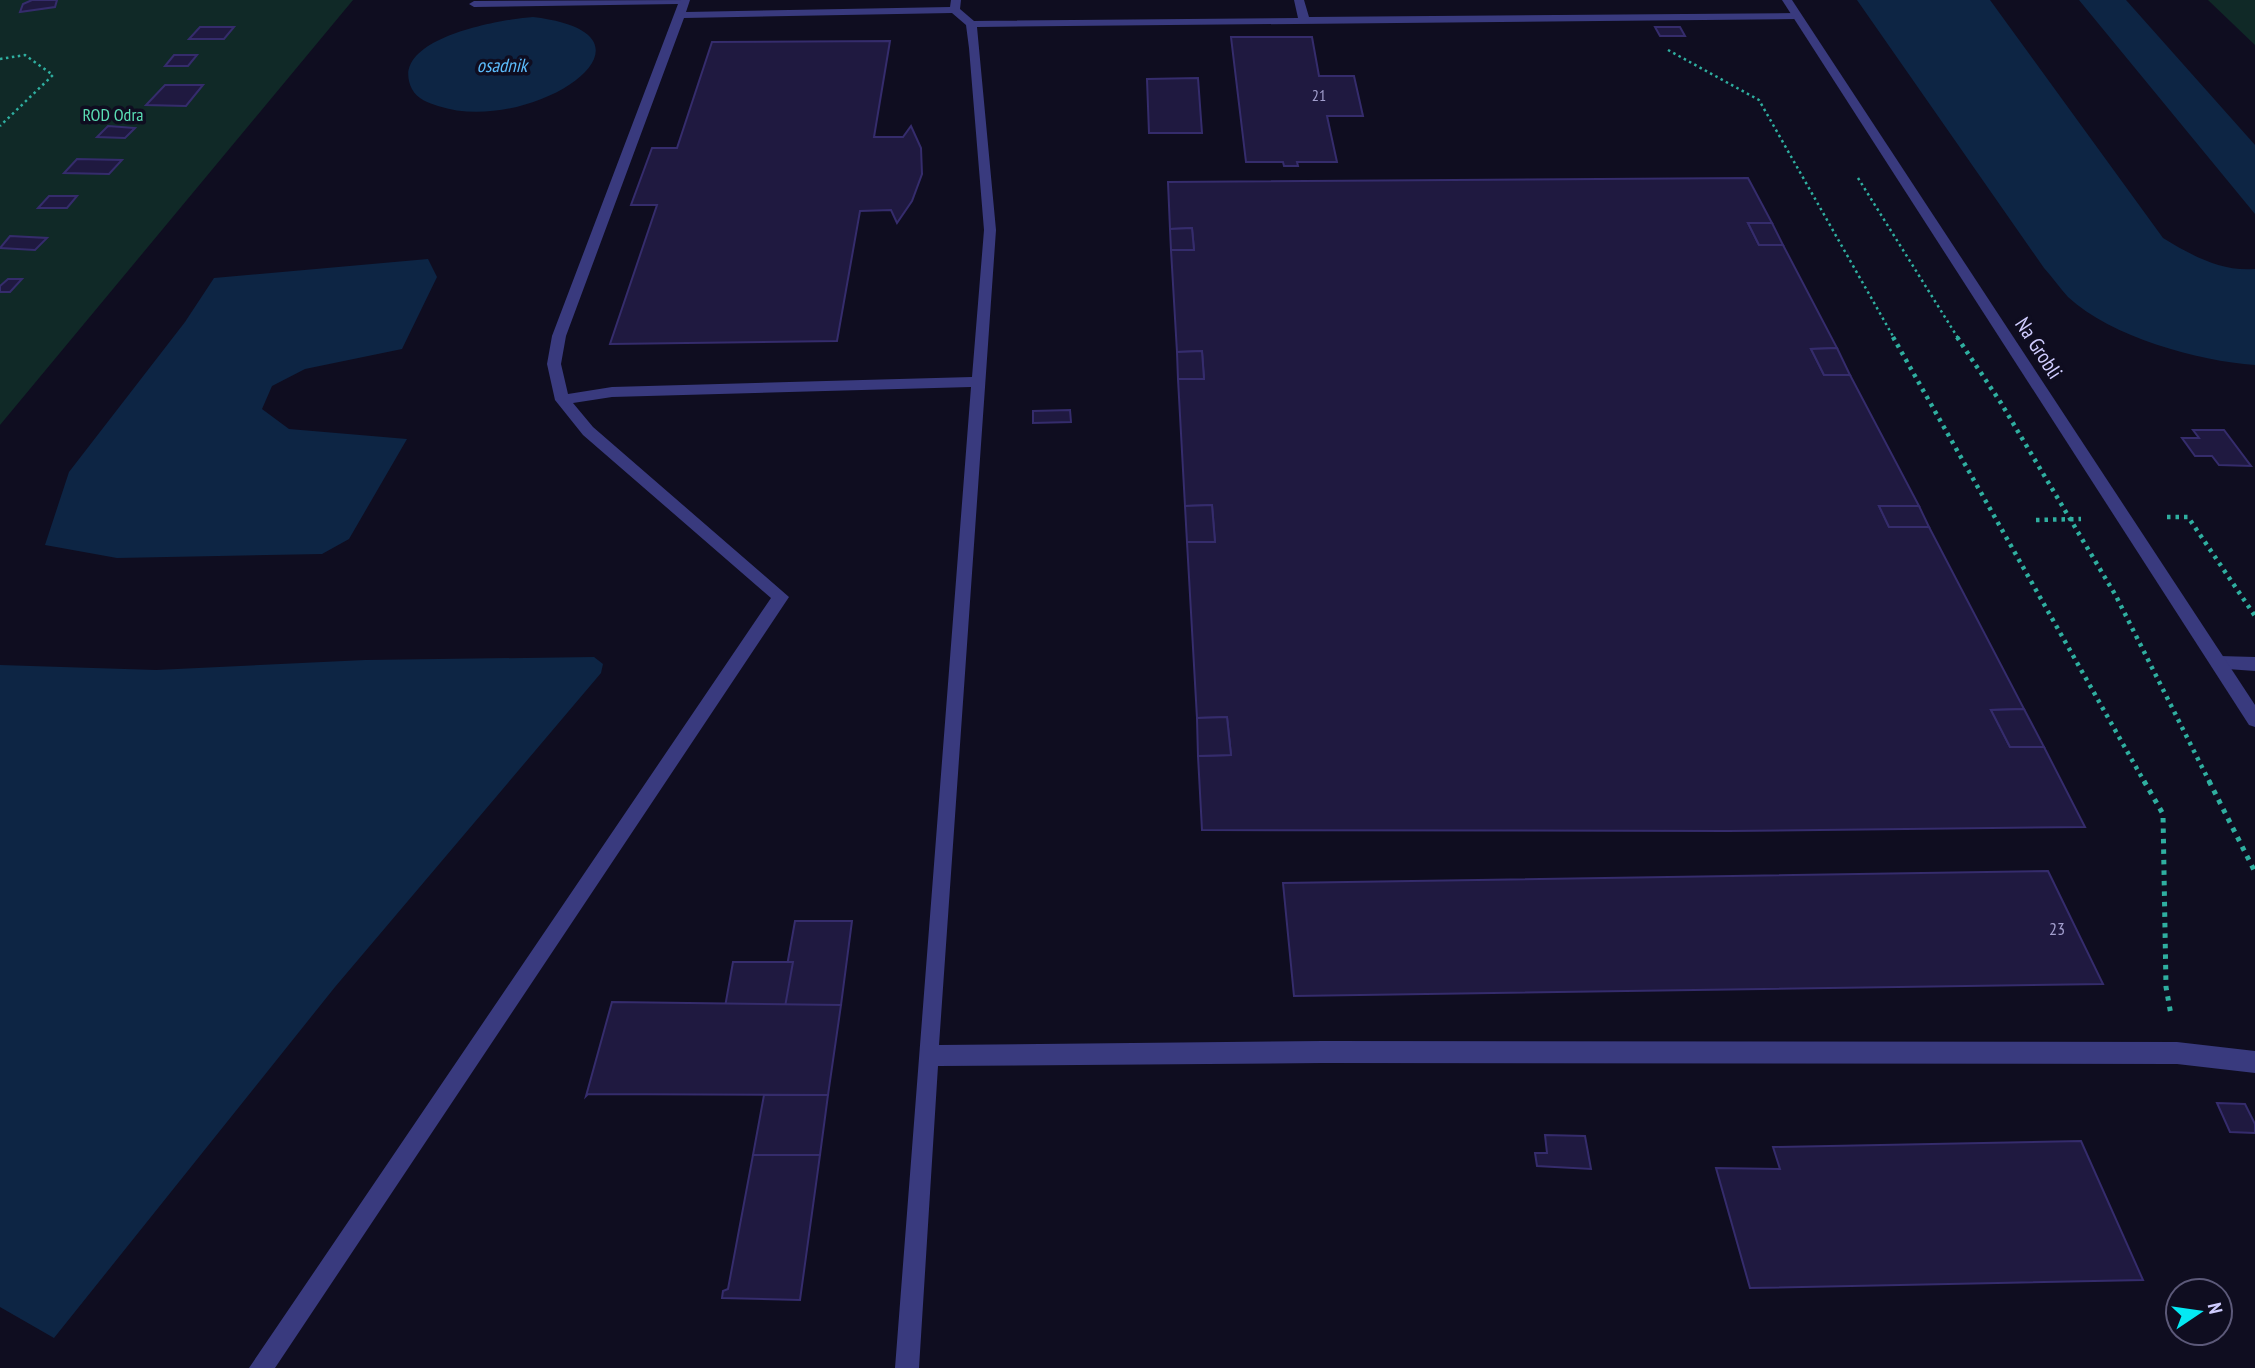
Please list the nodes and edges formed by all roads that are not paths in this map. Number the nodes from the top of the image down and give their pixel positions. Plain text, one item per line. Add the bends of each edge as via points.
1 (1299, 0) edge
2 (1787, 0) edge
3 (474, 4) dead end
4 (683, 5) edge
5 (955, 5) edge
6 (1797, 16) junction
7 (1304, 20) junction
8 (971, 24) junction
9 (977, 382) junction
10 (562, 400) junction
11 (2218, 663) junction
12 (2255, 664) edge
13 (2253, 714) edge
14 (928, 1056) junction
15 (2255, 1062) edge
16 (261, 1368) edge
17 (907, 1368) edge

1 - 7 street
2 - 6 street, Na Grobli
3 - 4 street
4 - 5 street
4 - 10 street via 559,336 554,364
5 - 8 street
6 - 7 street
6 - 11 street, Na Grobli
7 - 8 street
8 - 9 street via 990,230
9 - 10 street via 612,392
9 - 14 street
10 - 16 street via 588,431 781,597
11 - 12 street
11 - 13 street, Na Grobli
14 - 15 street via 2178,1053
14 - 17 street

